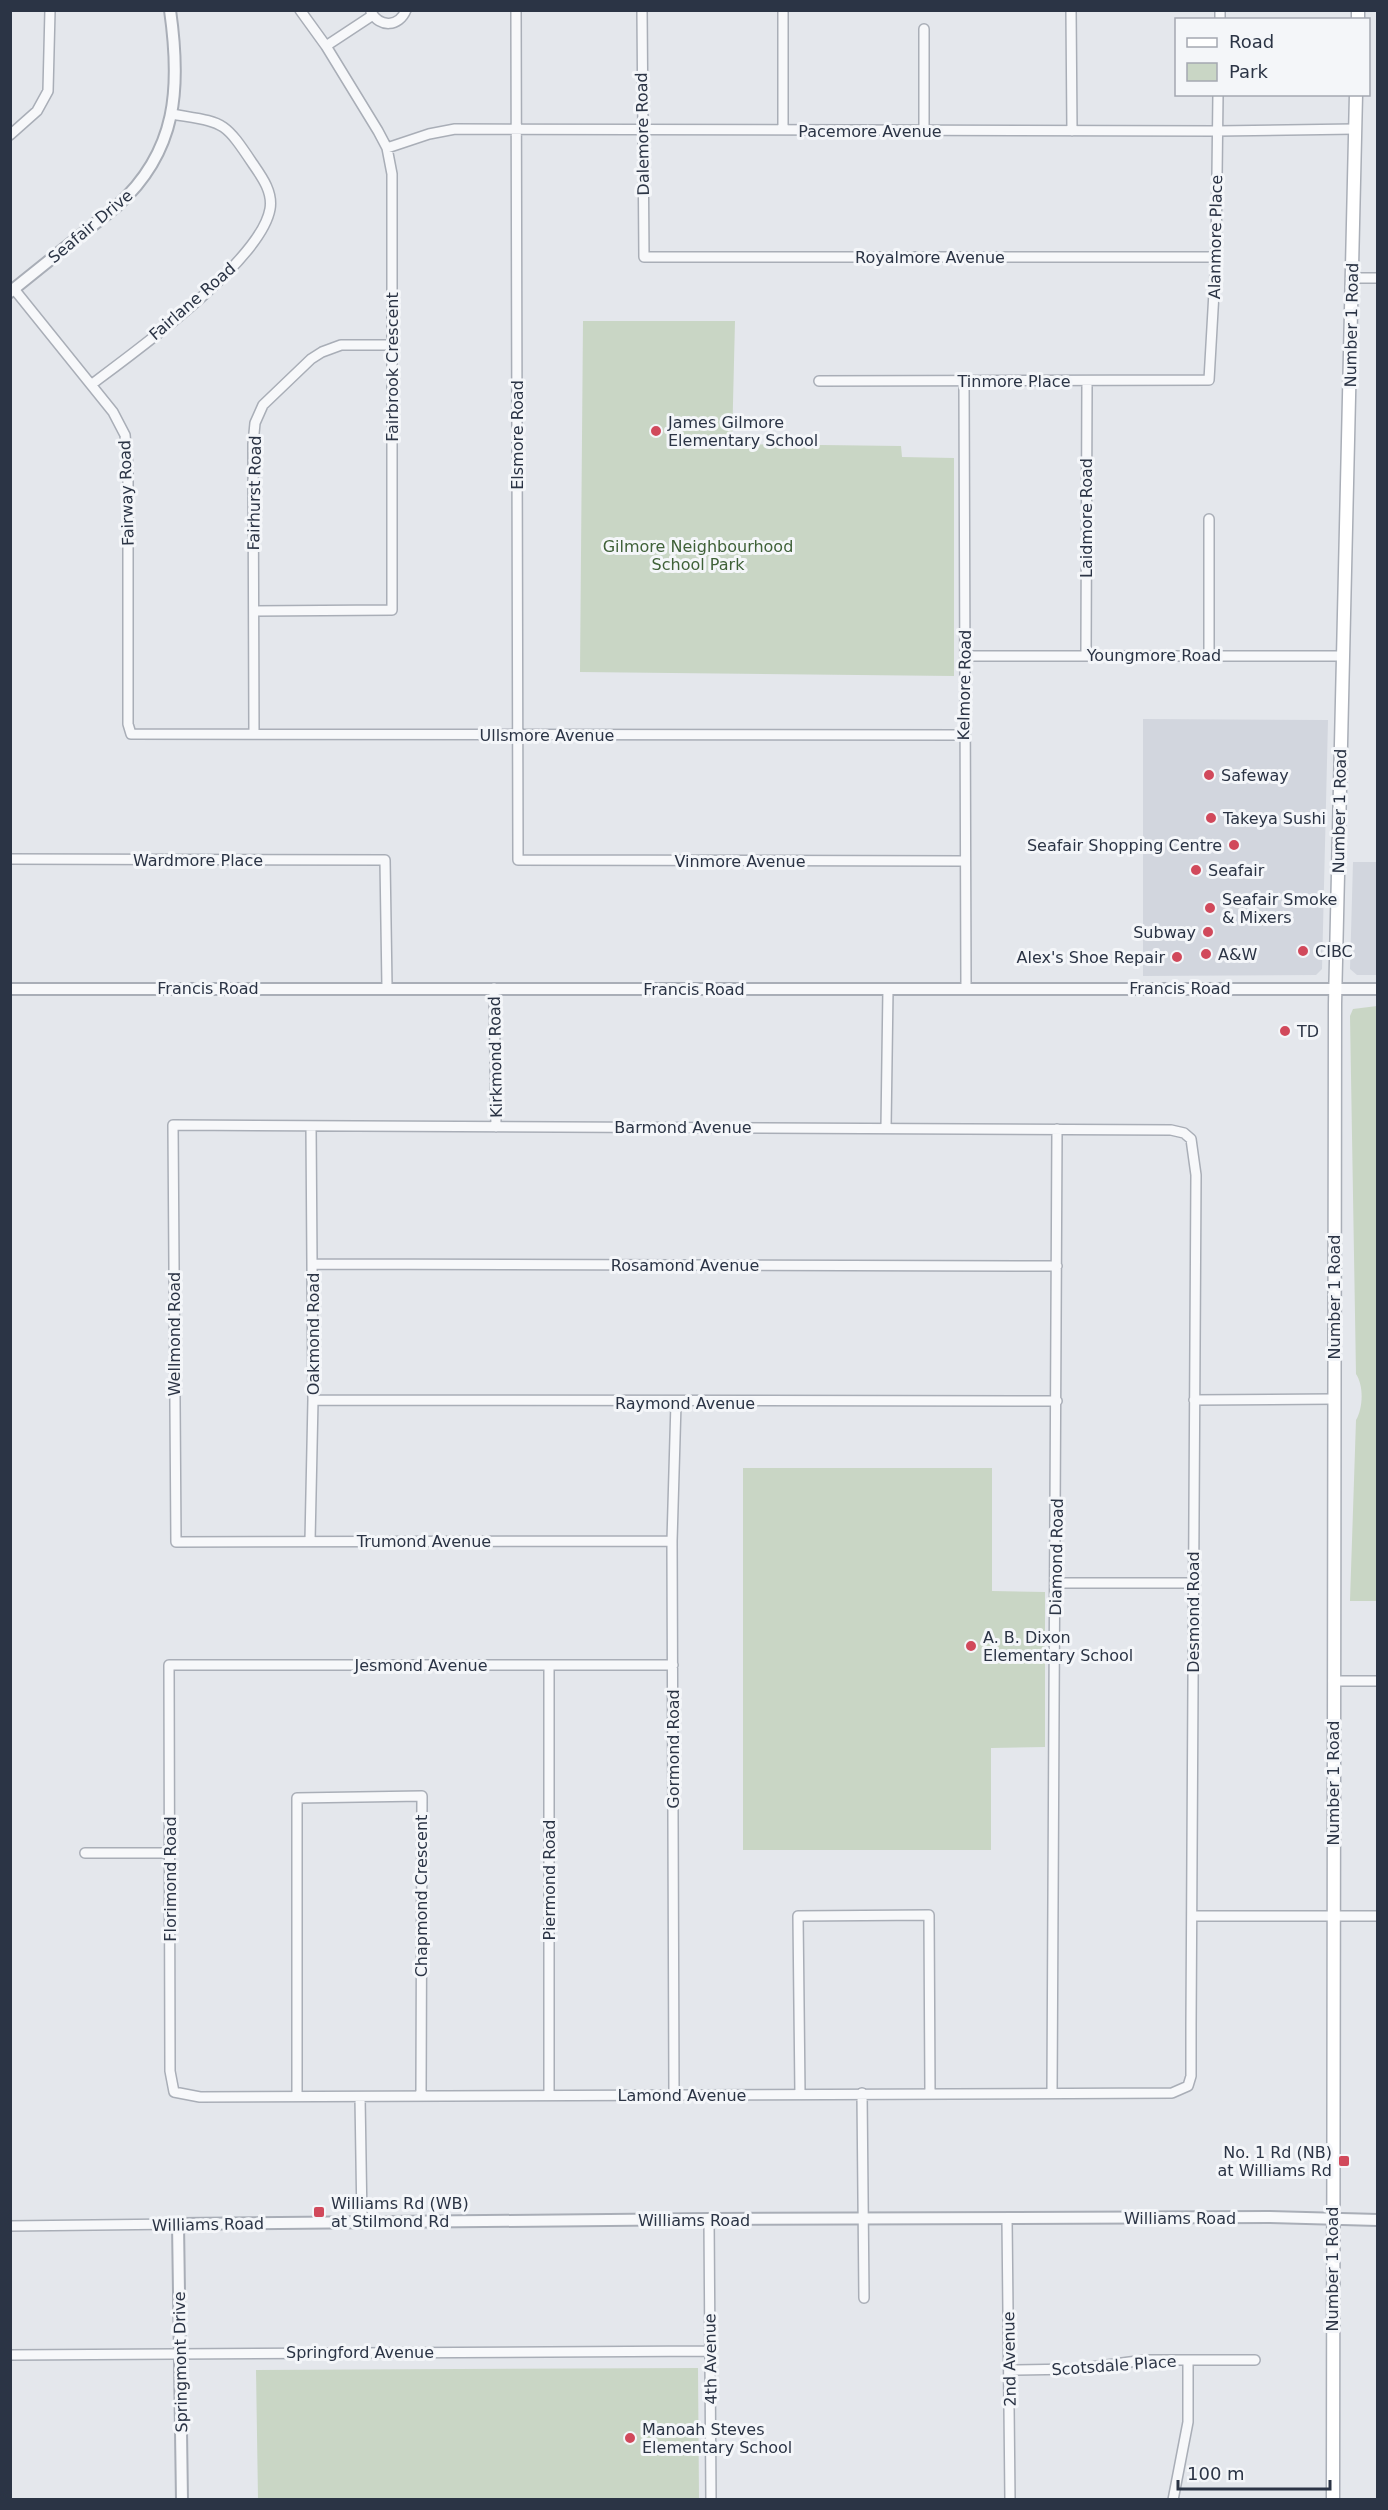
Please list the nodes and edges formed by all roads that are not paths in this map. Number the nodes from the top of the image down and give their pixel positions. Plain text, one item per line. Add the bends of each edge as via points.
1 (50, 10) edge
2 (170, 10) edge
3 (300, 10) edge
4 (406, 10) edge
5 (516, 10) edge
6 (642, 10) edge
7 (783, 10) edge
8 (1071, 10) edge
9 (372, 13) edge
10 (924, 29) dead end
11 (326, 46) junction
12 (1218, 96) edge
13 (1356, 96) edge
14 (172, 114) junction
15 (1355, 129) junction
16 (516, 130) junction
17 (642, 130) junction
18 (783, 130) junction
19 (924, 131) junction
20 (1072, 131) junction
21 (1217, 131) junction
22 (10, 135) edge
23 (387, 148) junction
24 (644, 257) joint
25 (1216, 257) junction
26 (1352, 278) junction
27 (1377, 278) edge
28 (12, 291) edge
29 (392, 345) junction
30 (1209, 380) joint
31 (819, 381) dead end
32 (964, 381) junction
33 (1087, 381) junction
34 (92, 384) junction
35 (1209, 519) dead end
36 (254, 611) junction
37 (1086, 655) junction
38 (1209, 655) junction
39 (965, 656) junction
40 (1343, 656) junction
41 (131, 734) joint
42 (254, 734) junction
43 (518, 735) junction
44 (963, 735) junction
45 (10, 859) edge
46 (518, 860) joint
47 (963, 861) junction
48 (387, 987) junction
49 (494, 988) junction
50 (10, 989) edge
51 (888, 989) junction
52 (966, 989) junction
53 (1335, 989) junction
54 (1377, 989) edge
55 (173, 1125) joint
56 (311, 1126) junction
57 (496, 1127) junction
58 (886, 1128) junction
59 (1057, 1129) junction
60 (1191, 1139) joint
61 (312, 1264) junction
62 (1058, 1266) junction
63 (1334, 1399) junction
64 (313, 1400) junction
65 (1194, 1400) junction
66 (1057, 1401) junction
67 (676, 1403) junction
68 (310, 1541) junction
69 (672, 1541) junction
70 (176, 1542) joint
71 (1055, 1583) junction
72 (1192, 1583) junction
73 (169, 1665) joint
74 (549, 1665) junction
75 (673, 1665) junction
76 (1333, 1681) junction
77 (1377, 1681) edge
78 (85, 1853) dead end
79 (170, 1853) junction
80 (1192, 1916) junction
81 (1332, 1916) junction
82 (1377, 1916) edge
83 (1188, 2086) joint
84 (174, 2092) joint
85 (930, 2093) junction
86 (1052, 2093) junction
87 (674, 2094) junction
88 (800, 2094) junction
89 (862, 2094) junction
90 (549, 2095) junction
91 (297, 2096) junction
92 (421, 2096) junction
93 (360, 2097) junction
94 (709, 2219) junction
95 (863, 2219) junction
96 (1007, 2219) junction
97 (1332, 2219) junction
98 (1377, 2220) edge
99 (362, 2222) junction
100 (178, 2224) junction
101 (10, 2226) edge
102 (864, 2298) dead end
103 (710, 2351) junction
104 (179, 2354) junction
105 (10, 2355) edge
106 (1256, 2360) dead end
107 (1188, 2361) junction
108 (1009, 2370) junction
109 (182, 2499) edge
110 (711, 2499) edge
111 (1010, 2499) edge
112 (1173, 2499) edge
113 (1333, 2499) edge

1 - 22 street via 48,91 37,111
2 - 14 street, Seafair Drive via 174,58
3 - 11 street, Fairbrook Crescent
4 - 9 street via 399,21 388,24
5 - 16 street, Elsmore Road
6 - 17 street, Dalemore Road
7 - 18 street
8 - 20 street
9 - 11 street
10 - 19 street
11 - 23 street, Fairbrook Crescent
12 - 21 street, Alanmore Place
13 - 15 main road, Number 1 Road
14 - 28 street, Seafair Drive via 152,166 133,192
14 - 34 street, Fairlane Road via 213,121 229,130 267,187 271,202 268,218 243,255 217,283
15 - 21 street, Pacemore Avenue
15 - 26 main road, Number 1 Road
16 - 17 street, Pacemore Avenue
16 - 23 street, Pacemore Avenue via 441,130
16 - 43 street, Elsmore Road
17 - 18 street, Pacemore Avenue
17 - 24 street, Dalemore Road
18 - 19 street, Pacemore Avenue
19 - 20 street, Pacemore Avenue
20 - 21 street, Pacemore Avenue
21 - 25 street, Alanmore Place
23 - 29 street, Fairbrook Crescent via 392,174
24 - 25 street, Royalmore Avenue
25 - 30 street, Alanmore Place
26 - 27 street
26 - 40 main road, Number 1 Road
28 - 34 street, Fairway Road
29 - 36 street, Fairhurst Road via 341,345 322,352 271,396 258,414 253,444
29 - 36 street, Fairbrook Crescent via 393,610
30 - 33 street, Tinmore Place
31 - 32 street, Tinmore Place
32 - 33 street, Tinmore Place
32 - 39 street, Kelmore Road
33 - 37 street, Laidmore Road
34 - 41 street, Fairway Road via 120,424 127,443
35 - 38 street
36 - 42 street, Fairhurst Road
37 - 38 street, Youngmore Road
37 - 39 street, Youngmore Road
38 - 40 street, Youngmore Road
39 - 44 street, Kelmore Road
40 - 53 main road, Number 1 Road
41 - 42 street, Ullsmore Avenue
42 - 43 street, Ullsmore Avenue
43 - 44 street, Ullsmore Avenue
43 - 46 street, Elsmore Road
44 - 47 street, Kelmore Road
45 - 48 street, Wardmore Place via 385,860
46 - 47 street, Vinmore Avenue
47 - 52 street, Kelmore Road
48 - 49 street, Francis Road
48 - 50 street, Francis Road
49 - 51 street, Francis Road
49 - 57 street, Kirkmond Road
51 - 52 street, Francis Road
51 - 58 street
52 - 53 street, Francis Road
53 - 54 street, Francis Road
53 - 63 main road, Number 1 Road
55 - 56 street, Barmond Avenue
55 - 70 street, Wellmond Road
56 - 57 street, Barmond Avenue
56 - 61 street, Oakmond Road
57 - 58 street, Barmond Avenue
58 - 59 street, Barmond Avenue
59 - 60 street, Barmond Avenue via 1171,1130
59 - 62 street, Diamond Road
60 - 65 street, Desmond Road via 1196,1175
61 - 62 street, Rosamond Avenue
61 - 64 street, Oakmond Road
62 - 66 street, Diamond Road
63 - 65 street
63 - 76 main road, Number 1 Road
64 - 67 street, Raymond Avenue
64 - 68 street, Oakmond Road
65 - 72 street, Desmond Road
66 - 67 street, Raymond Avenue
66 - 71 street, Diamond Road
67 - 69 street, Gormond Road
68 - 69 street, Trumond Avenue
68 - 70 street, Trumond Avenue
69 - 75 street, Gormond Road
71 - 72 street
71 - 86 street, Diamond Road
72 - 80 street, Desmond Road
73 - 74 street, Jesmond Avenue
73 - 79 street, Florimond Road
74 - 75 street, Jesmond Avenue
74 - 90 street, Piermond Road
75 - 87 street, Gormond Road
76 - 77 street
76 - 81 main road, Number 1 Road
78 - 79 street
79 - 84 street, Florimond Road via 170,2071
80 - 81 street
80 - 83 street, Desmond Road
81 - 82 street
81 - 97 main road, Number 1 Road
83 - 86 street, Lamond Avenue via 1172,2093
84 - 91 street, Lamond Avenue via 201,2097
85 - 86 street, Lamond Avenue
85 - 88 street via 929,1915 798,1916
85 - 89 street, Lamond Avenue
87 - 88 street, Lamond Avenue
87 - 90 street, Lamond Avenue
88 - 89 street, Lamond Avenue
89 - 95 street
90 - 92 street, Lamond Avenue
91 - 92 street, Chapmond Crescent via 297,1798 422,1796
91 - 93 street, Lamond Avenue
92 - 93 street, Lamond Avenue
93 - 99 street
94 - 95 street, Williams Road
94 - 99 street, Williams Road
94 - 103 street, 4th Avenue
95 - 96 street, Williams Road
95 - 102 street
96 - 97 street, Williams Road
96 - 108 street, 2nd Avenue
97 - 98 street, Williams Road
97 - 113 main road, Number 1 Road
99 - 100 street, Williams Road
100 - 101 street, Williams Road
100 - 104 street, Springmont Drive
103 - 104 street, Springford Avenue
103 - 110 street, 4th Avenue
104 - 105 street, Springford Avenue
104 - 109 street, Springmont Drive
106 - 107 street, Scotsdale Place
107 - 108 street, Scotsdale Place
107 - 112 street via 1188,2422
108 - 111 street, 2nd Avenue

